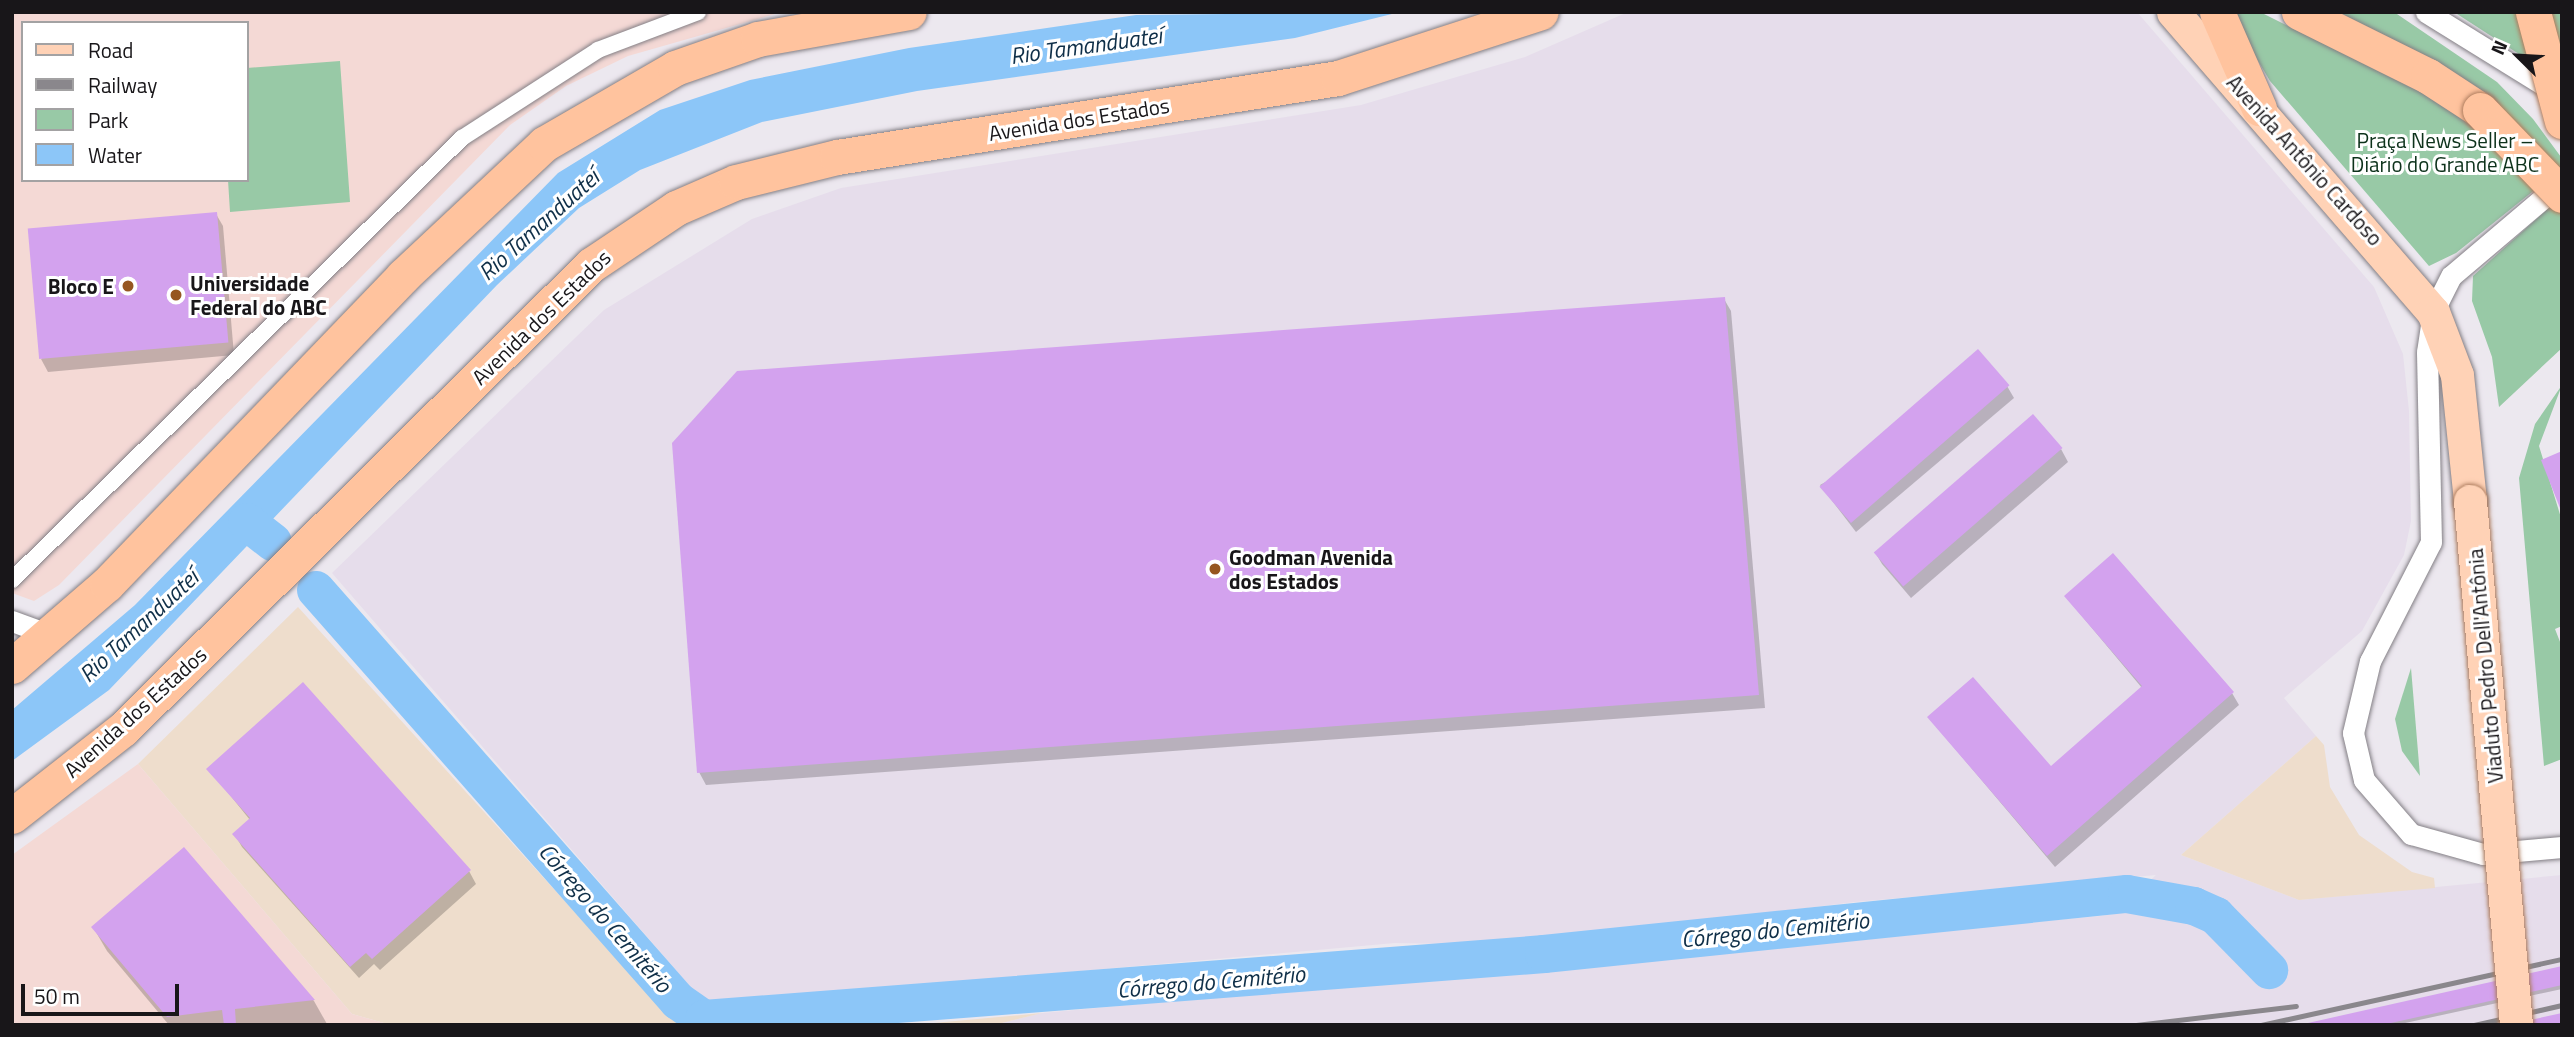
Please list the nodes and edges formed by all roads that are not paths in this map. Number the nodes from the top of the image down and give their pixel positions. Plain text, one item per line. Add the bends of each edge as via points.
1 (698, 12) edge
2 (909, 12) edge
3 (1541, 12) edge
4 (2173, 12) edge
5 (2217, 12) edge
6 (2299, 12) edge
7 (2426, 12) edge
8 (2533, 12) edge
9 (2500, 59) junction
10 (2562, 96) edge
11 (2259, 108) junction
12 (2562, 122) edge
13 (2562, 182) edge
14 (2562, 195) edge
15 (2433, 312) junction
16 (12, 580) edge
17 (12, 621) edge
18 (50, 635) junction
19 (12, 666) edge
20 (12, 816) edge
21 (2562, 847) edge
22 (2516, 1025) edge

1 - 16 street via 598,50 462,138
2 - 18 highway via 758,39 675,68 544,145 402,276
3 - 20 highway, Avenida dos Estados via 1338,78 837,157 736,182 668,212 582,274 133,719
4 - 11 main road, Avenida Antônio Cardoso
5 - 11 highway
6 - 14 highway, bridge via 2455,92 2514,141
7 - 9 street
8 - 12 highway, bridge
9 - 10 street
9 - 12 street
11 - 15 main road, Avenida Antônio Cardoso
13 - 15 street via 2451,276
15 - 21 street via 2427,352 2431,542 2361,685 2354,708 2357,757 2376,801 2433,844 2483,854
15 - 22 main road, Viaduto Pedro Dell'Antônia, bridge via 2458,375
17 - 18 street
18 - 19 highway

